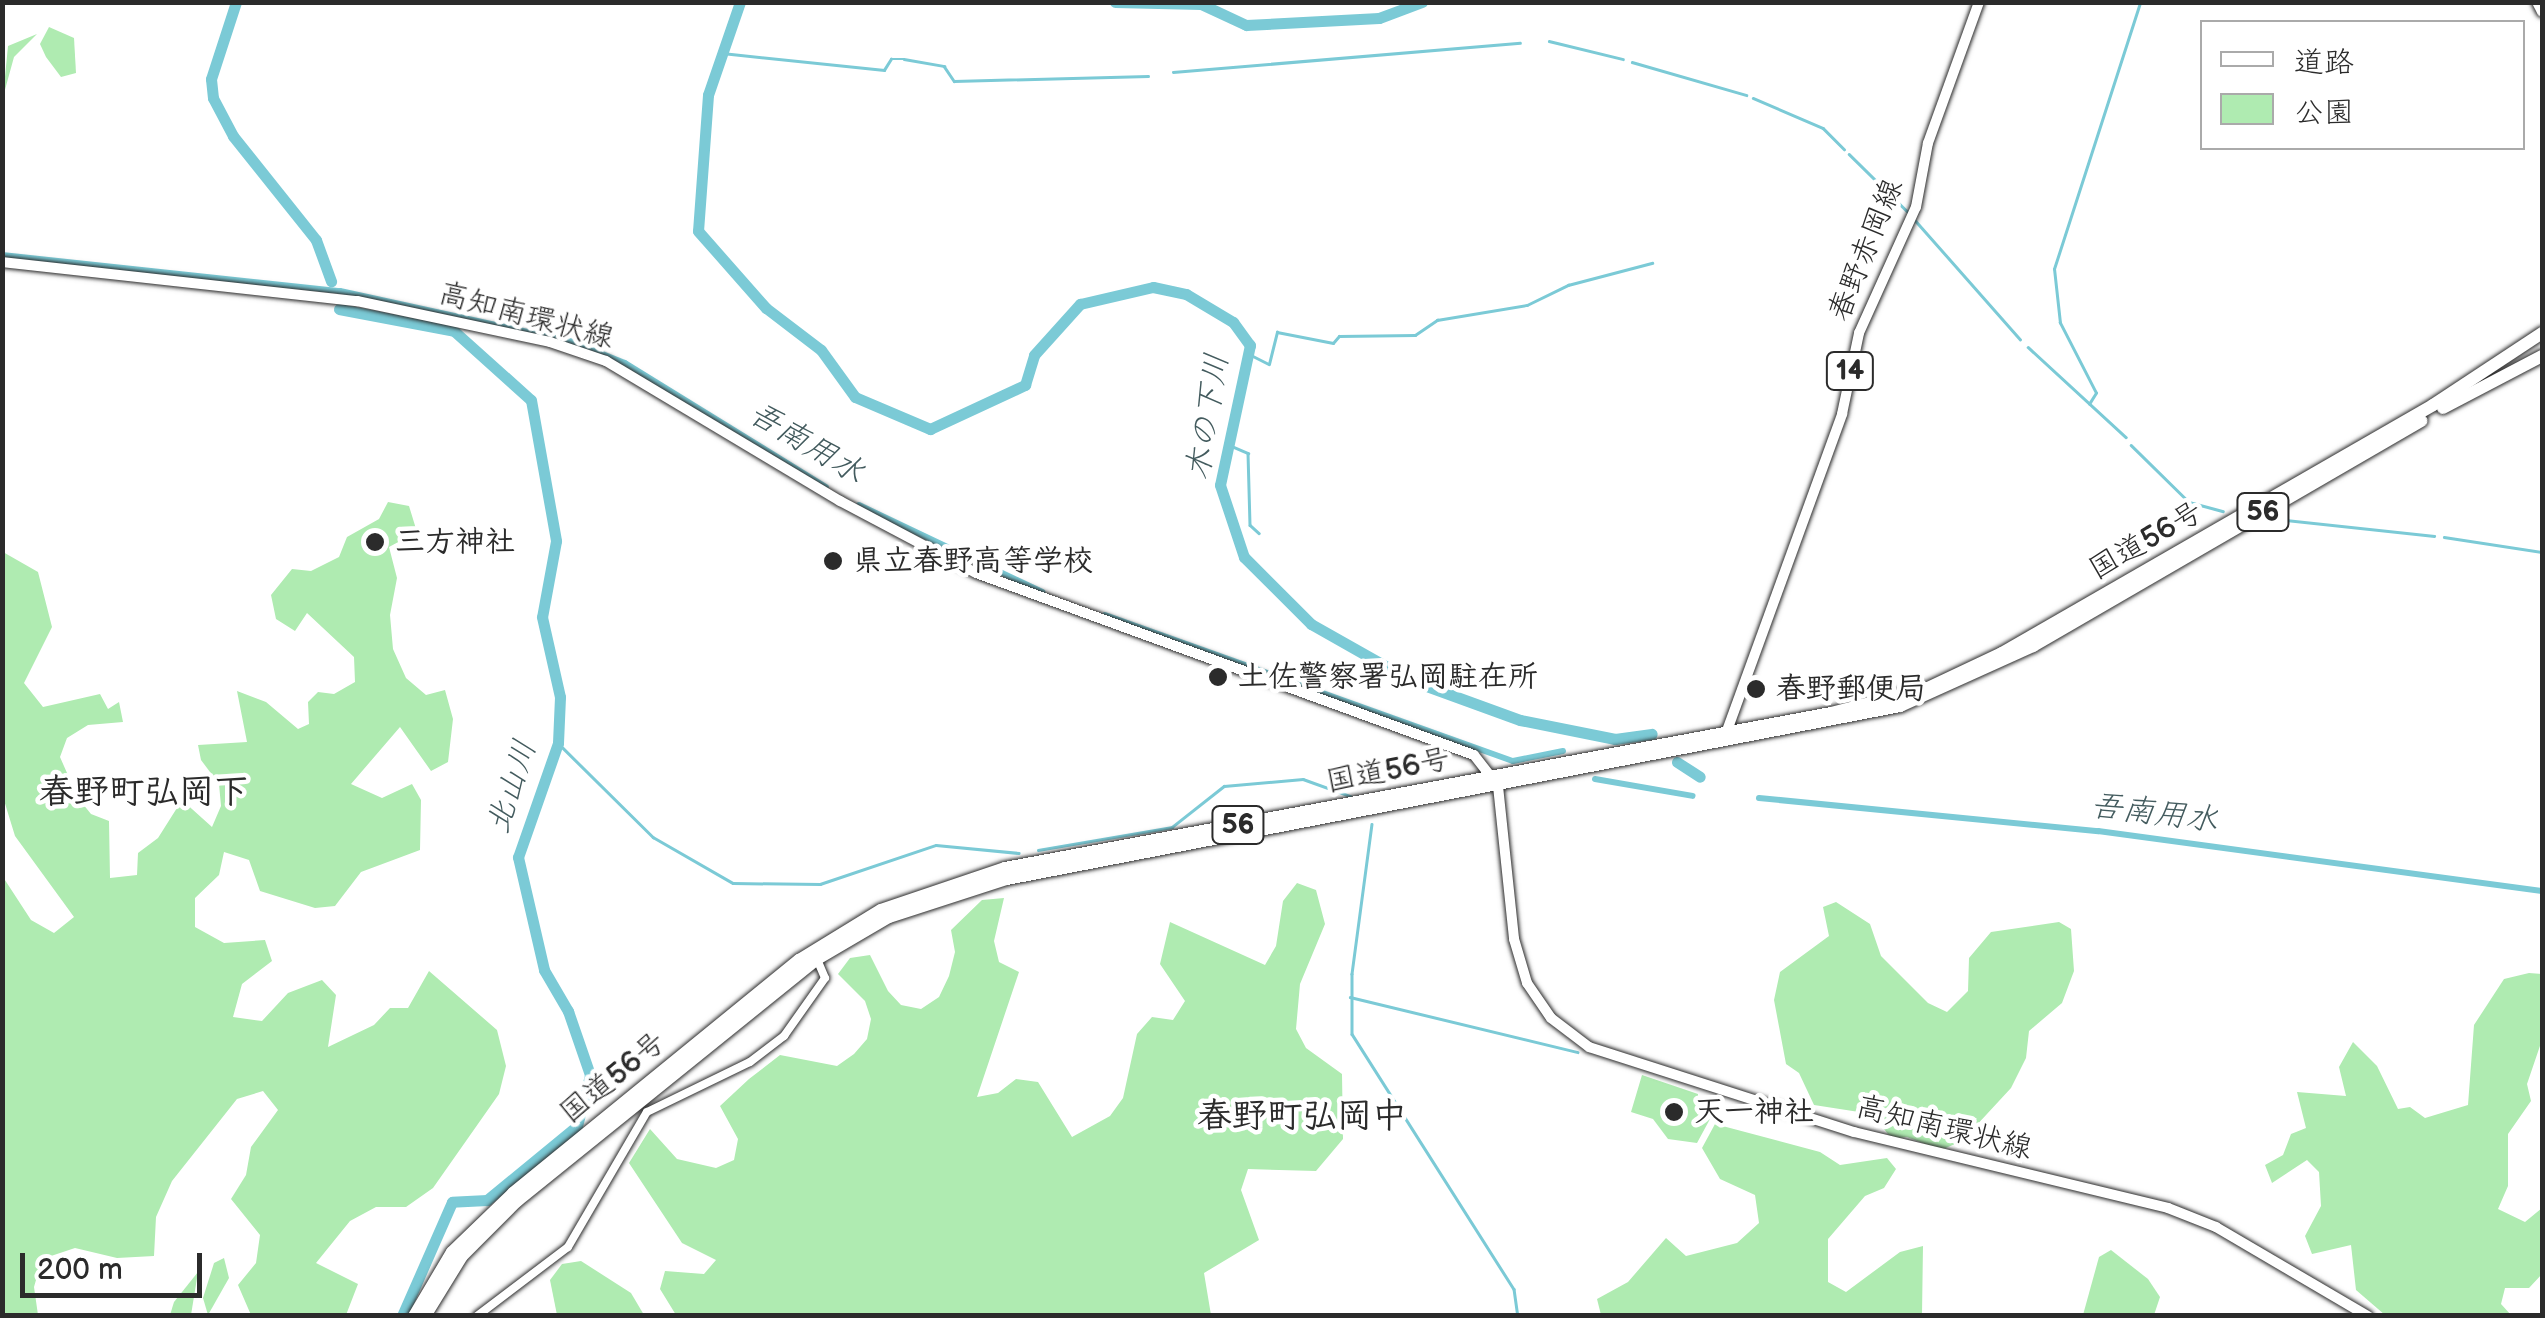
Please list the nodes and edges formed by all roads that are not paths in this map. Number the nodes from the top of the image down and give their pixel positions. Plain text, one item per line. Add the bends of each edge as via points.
1 (1980, 2) edge
2 (2537, 2) edge
3 (2542, 12) edge
4 (2, 262) edge
5 (2542, 333) edge
6 (2542, 356) edge
7 (2451, 398) junction
8 (1725, 736) junction
9 (1495, 781) junction
10 (817, 960) junction
11 (414, 1316) edge
12 (425, 1316) edge
13 (477, 1316) edge
14 (2368, 1316) edge

1 - 8 main road, 春野赤岡線 / 14 via 1928,143 1916,207 1859,333 1838,427
2 - 3 main road
4 - 9 main road, 高知南環状線 via 357,301 585,352 976,573 1431,738 1474,756
5 - 7 highway, 56
6 - 7 highway, 56
7 - 8 highway, 国道56号 / 56 via 1975,678 1882,711
8 - 9 highway, 国道56号 / 56
9 - 10 highway, 国道56号 / 56 via 964,890 889,917
9 - 11 highway, 国道56号 / 56 via 1005,868 866,918 799,960 513,1193 452,1252
9 - 14 main road, 高知南環状線 via 1517,957 1551,1018 1589,1047 1854,1132 2192,1216
10 - 12 highway, 国道56号 / 56 via 484,1230
10 - 13 street via 826,978 784,1036 750,1062 647,1112 568,1247

